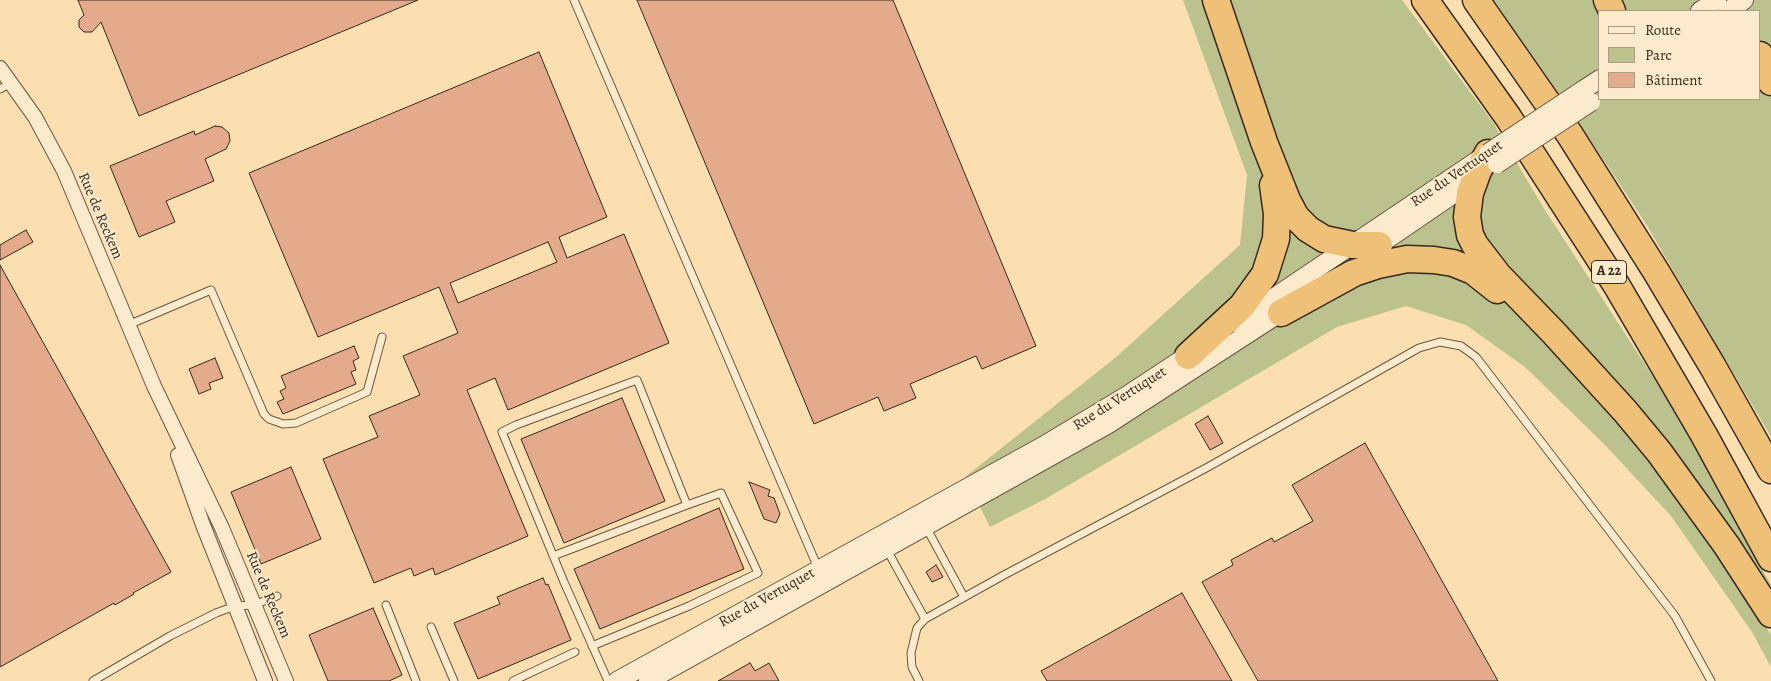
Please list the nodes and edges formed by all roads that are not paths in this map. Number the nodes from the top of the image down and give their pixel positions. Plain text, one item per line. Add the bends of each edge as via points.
1 (574, 0) edge
2 (1216, 0) edge
3 (1425, 0) edge
4 (1476, 0) edge
5 (1717, 0) edge
6 (1744, 0) edge
7 (1702, 10) edge
8 (1729, 10) edge
9 (1761, 57) edge
10 (0, 68) edge
11 (1771, 82) edge
12 (1598, 83) edge
13 (6, 86) edge
14 (1591, 96) edge
15 (1264, 142) junction
16 (1493, 159) junction
17 (1473, 181) junction
18 (1353, 244) junction
19 (1379, 245) junction
20 (1281, 312) junction
21 (128, 326) junction
22 (382, 337) dead end
23 (1571, 353) junction
24 (1188, 356) junction
25 (154, 386) junction
26 (1771, 470) edge
27 (687, 505) junction
28 (922, 521) junction
29 (883, 543) junction
30 (553, 556) junction
31 (1771, 558) edge
32 (822, 576) junction
33 (277, 596) dead end
34 (964, 597) junction
35 (254, 605) junction
36 (386, 605) dead end
37 (235, 606) junction
38 (1771, 614) edge
39 (925, 619) junction
40 (431, 627) dead end
41 (592, 646) junction
42 (576, 652) dead end
43 (93, 681) edge
44 (265, 681) edge
45 (286, 681) edge
46 (416, 681) edge
47 (454, 681) edge
48 (512, 681) edge
49 (608, 681) edge
50 (617, 681) edge
51 (648, 681) edge
52 (919, 681) edge
53 (1711, 681) edge

1 - 32 lane
2 - 15 highway
3 - 31 highway, A 22 via 1514,125 1617,286 1691,411
4 - 26 highway, A 22 via 1570,135 1657,273
5 - 7 street
6 - 8 street
9 - 11 highway
10 - 13 street, Rue de Reckem
12 - 14 street, Rue du Vertuquet
13 - 21 street, Rue de Reckem via 35,117 64,171
14 - 16 street, Rue du Vertuquet, bridge
15 - 18 highway via 1287,200 1301,223 1324,239
15 - 24 highway via 1277,214 1276,239 1270,262 1259,284 1242,306
16 - 17 highway
16 - 18 street, Rue du Vertuquet
17 - 19 street, Rue du Vertuquet
17 - 23 highway via 1467,217 1475,245 1498,275
18 - 19 highway
18 - 24 street, Rue du Vertuquet
19 - 20 street, Rue du Vertuquet
20 - 23 highway via 1366,268 1407,259 1434,260 1453,263 1473,272
20 - 28 street, Rue du Vertuquet via 1107,425
21 - 22 lane via 211,290 264,414 273,421 288,424 367,392
21 - 25 street, Rue de Reckem
23 - 38 highway via 1659,452
24 - 28 street, Rue du Vertuquet
25 - 35 street, Rue de Reckem via 222,528
25 - 37 street, Rue de Reckem
27 - 30 lane
27 - 30 lane via 637,380 516,425 502,432
27 - 41 lane via 721,492 758,574
28 - 29 street, Rue du Vertuquet
28 - 34 lane
29 - 32 street, Rue du Vertuquet
29 - 39 lane
30 - 41 lane
32 - 50 street, Rue du Vertuquet
32 - 51 street, Rue du Vertuquet
33 - 35 lane
34 - 39 lane
34 - 53 lane via 1208,467 1419,348 1447,342 1461,346 1476,357 1670,610
35 - 37 lane
35 - 45 street, Rue de Reckem
36 - 46 lane
37 - 43 lane via 170,636
37 - 44 street, Rue de Reckem
39 - 52 lane via 917,628 911,652 912,668
40 - 47 lane
41 - 49 lane
42 - 48 lane

